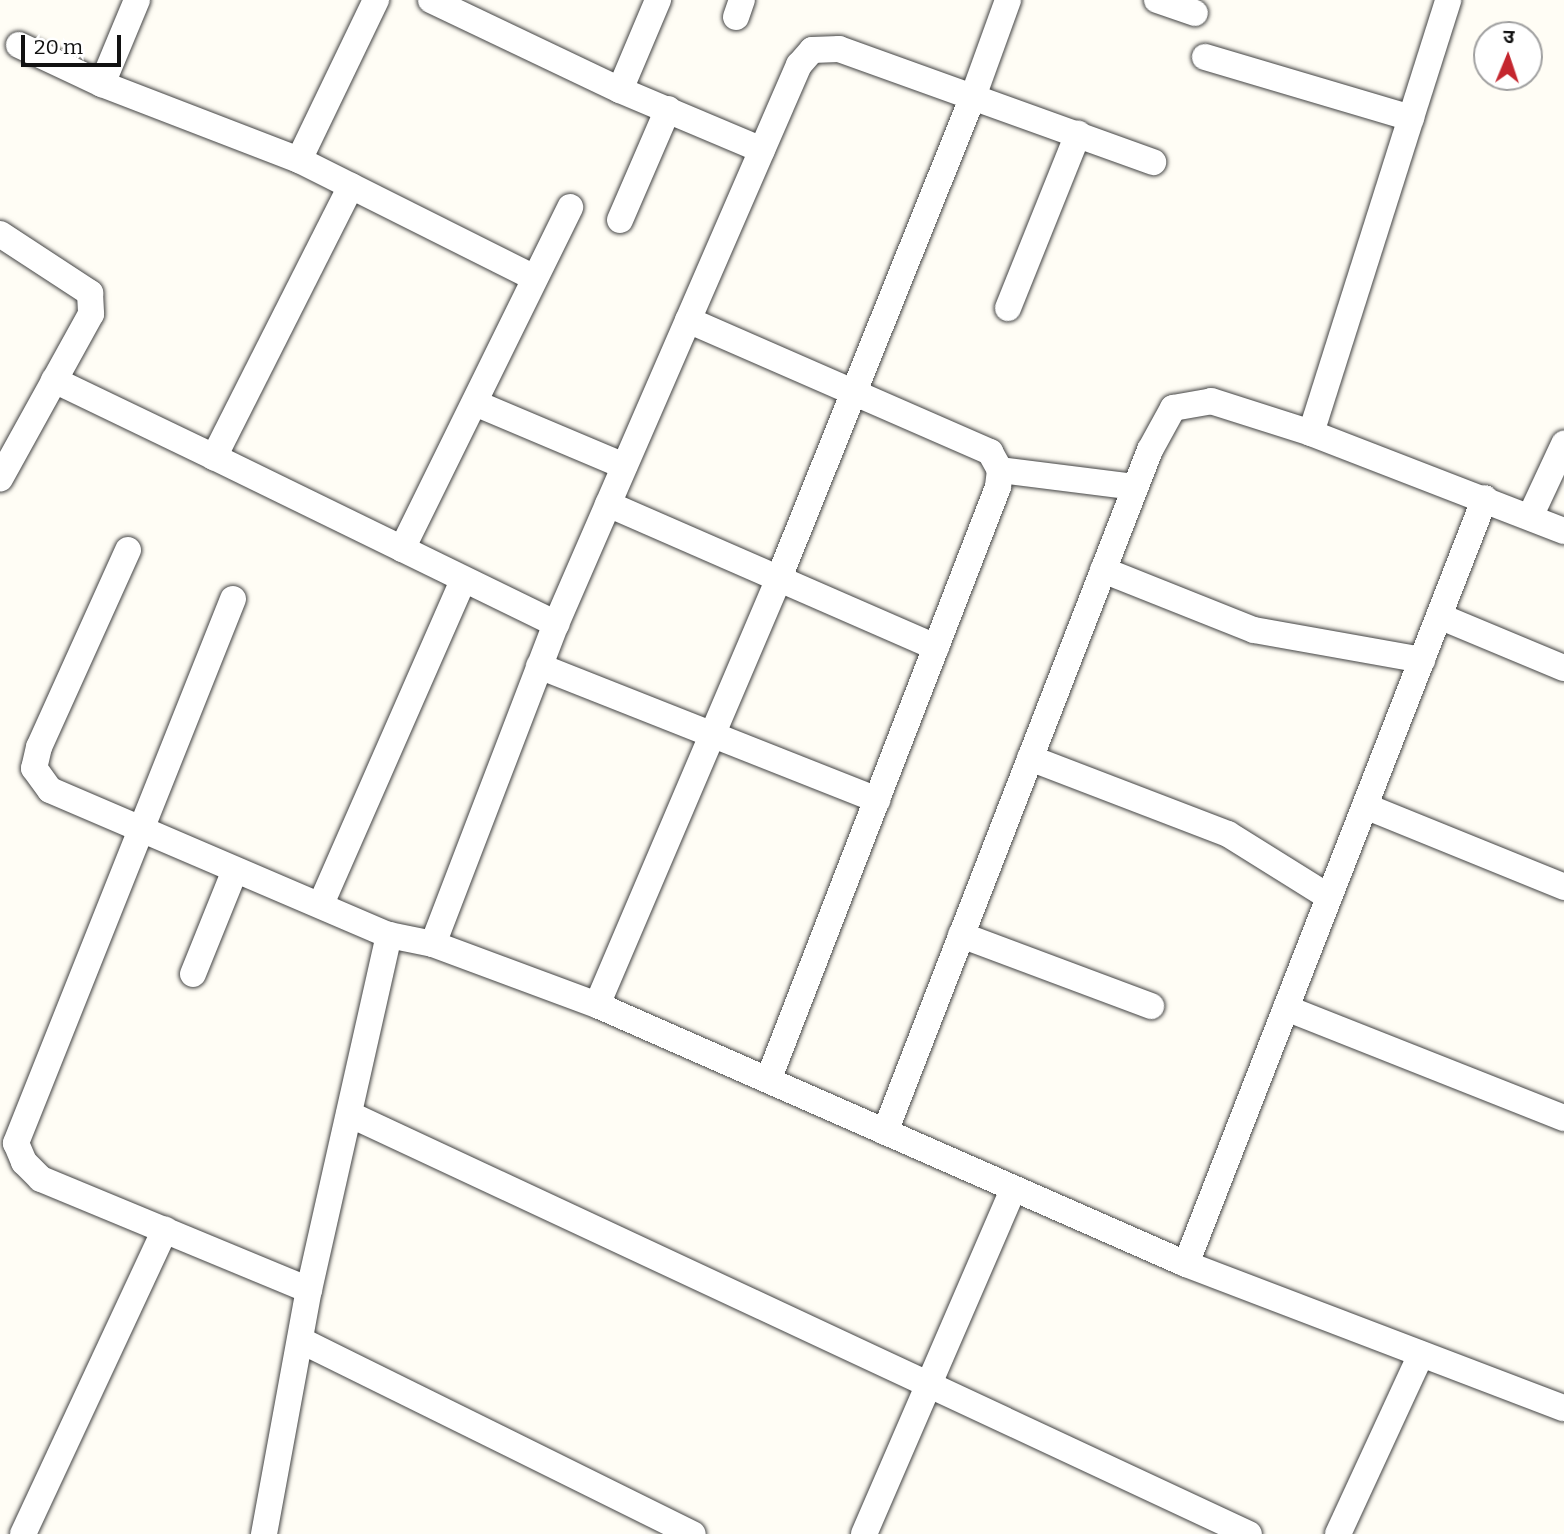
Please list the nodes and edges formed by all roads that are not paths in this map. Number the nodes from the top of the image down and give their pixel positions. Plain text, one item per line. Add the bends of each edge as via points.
1 (137, 0) edge
2 (376, 0) edge
3 (430, 0) edge
4 (658, 0) edge
5 (1008, 0) edge
6 (1157, 0) edge
7 (1448, 0) edge
8 (1195, 13) dead end
9 (19, 45) dead end
10 (1205, 57) dead end
11 (102, 84) junction
12 (620, 90) junction
13 (974, 94) junction
14 (668, 109) junction
15 (1411, 118) junction
16 (1078, 134) junction
17 (762, 149) junction
18 (299, 160) junction
19 (1153, 162) dead end
20 (351, 186) junction
21 (570, 206) dead end
22 (620, 220) dead end
23 (0, 234) edge
24 (533, 277) junction
25 (1008, 308) dead end
26 (688, 320) junction
27 (54, 380) junction
28 (855, 393) junction
29 (475, 403) junction
30 (1311, 433) junction
31 (1564, 444) edge
32 (215, 457) junction
33 (624, 466) junction
34 (1000, 470) junction
35 (0, 479) edge
36 (1135, 488) junction
37 (1485, 498) junction
38 (608, 504) junction
39 (1530, 517) junction
40 (1564, 531) edge
41 (402, 549) junction
42 (128, 550) dead end
43 (1103, 570) junction
44 (779, 578) junction
45 (463, 581) junction
46 (233, 599) dead end
47 (1439, 616) junction
48 (556, 624) junction
49 (936, 647) junction
50 (1422, 660) junction
51 (539, 666) junction
52 (1564, 668) edge
53 (711, 737) junction
54 (1030, 758) junction
55 (877, 800) junction
56 (1365, 806) junction
57 (141, 825) junction
58 (235, 870) junction
59 (1564, 887) edge
60 (1329, 897) junction
61 (321, 904) junction
62 (389, 935) junction
63 (961, 935) junction
64 (433, 944) junction
65 (192, 974) dead end
66 (597, 1005) junction
67 (1151, 1006) dead end
68 (1286, 1008) junction
69 (769, 1078) junction
70 (349, 1114) junction
71 (1564, 1118) edge
72 (885, 1132) junction
73 (1013, 1189) junction
74 (165, 1230) junction
75 (1186, 1265) junction
76 (309, 1290) junction
77 (300, 1340) junction
78 (1421, 1353) junction
79 (929, 1384) junction
80 (1564, 1408) edge
81 (23, 1534) edge
82 (264, 1534) edge
83 (693, 1534) edge
84 (864, 1534) edge
85 (1249, 1534) edge
86 (1338, 1534) edge

1 - 11 street
2 - 18 street
3 - 12 street
4 - 12 street
5 - 13 street
6 - 8 street
7 - 15 street
9 - 11 street
10 - 15 street
11 - 18 street
12 - 14 street
13 - 16 street
13 - 17 street via 839,49 812,50 799,65
13 - 28 street
14 - 17 street
14 - 22 street
15 - 30 street
16 - 19 street
16 - 25 street
17 - 26 street
18 - 20 street
20 - 24 street
20 - 32 street
21 - 24 street
23 - 27 street via 90,293 91,314
24 - 29 street
26 - 28 street
26 - 33 street
27 - 32 street
27 - 35 street
28 - 34 street via 990,452
28 - 44 street
29 - 33 street
29 - 41 street
30 - 36 street via 1211,401 1173,408
30 - 37 street
31 - 39 street
32 - 41 street
33 - 38 street
34 - 36 street
34 - 49 street via 998,486
36 - 43 street
37 - 39 street
37 - 47 street
38 - 44 street
38 - 48 street
39 - 40 street
41 - 45 street
42 - 57 street via 39,747 34,768 50,790
43 - 50 street via 1254,630
43 - 54 street
44 - 49 street
44 - 53 street
45 - 48 street
45 - 61 street
46 - 57 street
47 - 50 street
47 - 52 street
48 - 51 street
49 - 55 street
50 - 56 street
51 - 53 street
51 - 64 street
53 - 55 street
53 - 66 street
54 - 60 street via 1228,834
54 - 63 street
55 - 69 street
56 - 59 street
56 - 60 street
57 - 58 street
57 - 74 street via 16,1143 24,1162 41,1179
58 - 61 street
58 - 65 street
60 - 68 street
61 - 62 street
62 - 64 street
62 - 70 street
63 - 67 street
63 - 72 street
64 - 66 street
66 - 69 street
68 - 71 street
68 - 75 street
69 - 72 street
70 - 76 street
70 - 79 street
72 - 73 street
73 - 75 street
73 - 79 street
74 - 76 street
74 - 81 street
75 - 78 street
76 - 77 street
77 - 82 street
77 - 83 street
78 - 80 street
78 - 86 street
79 - 84 street
79 - 85 street

